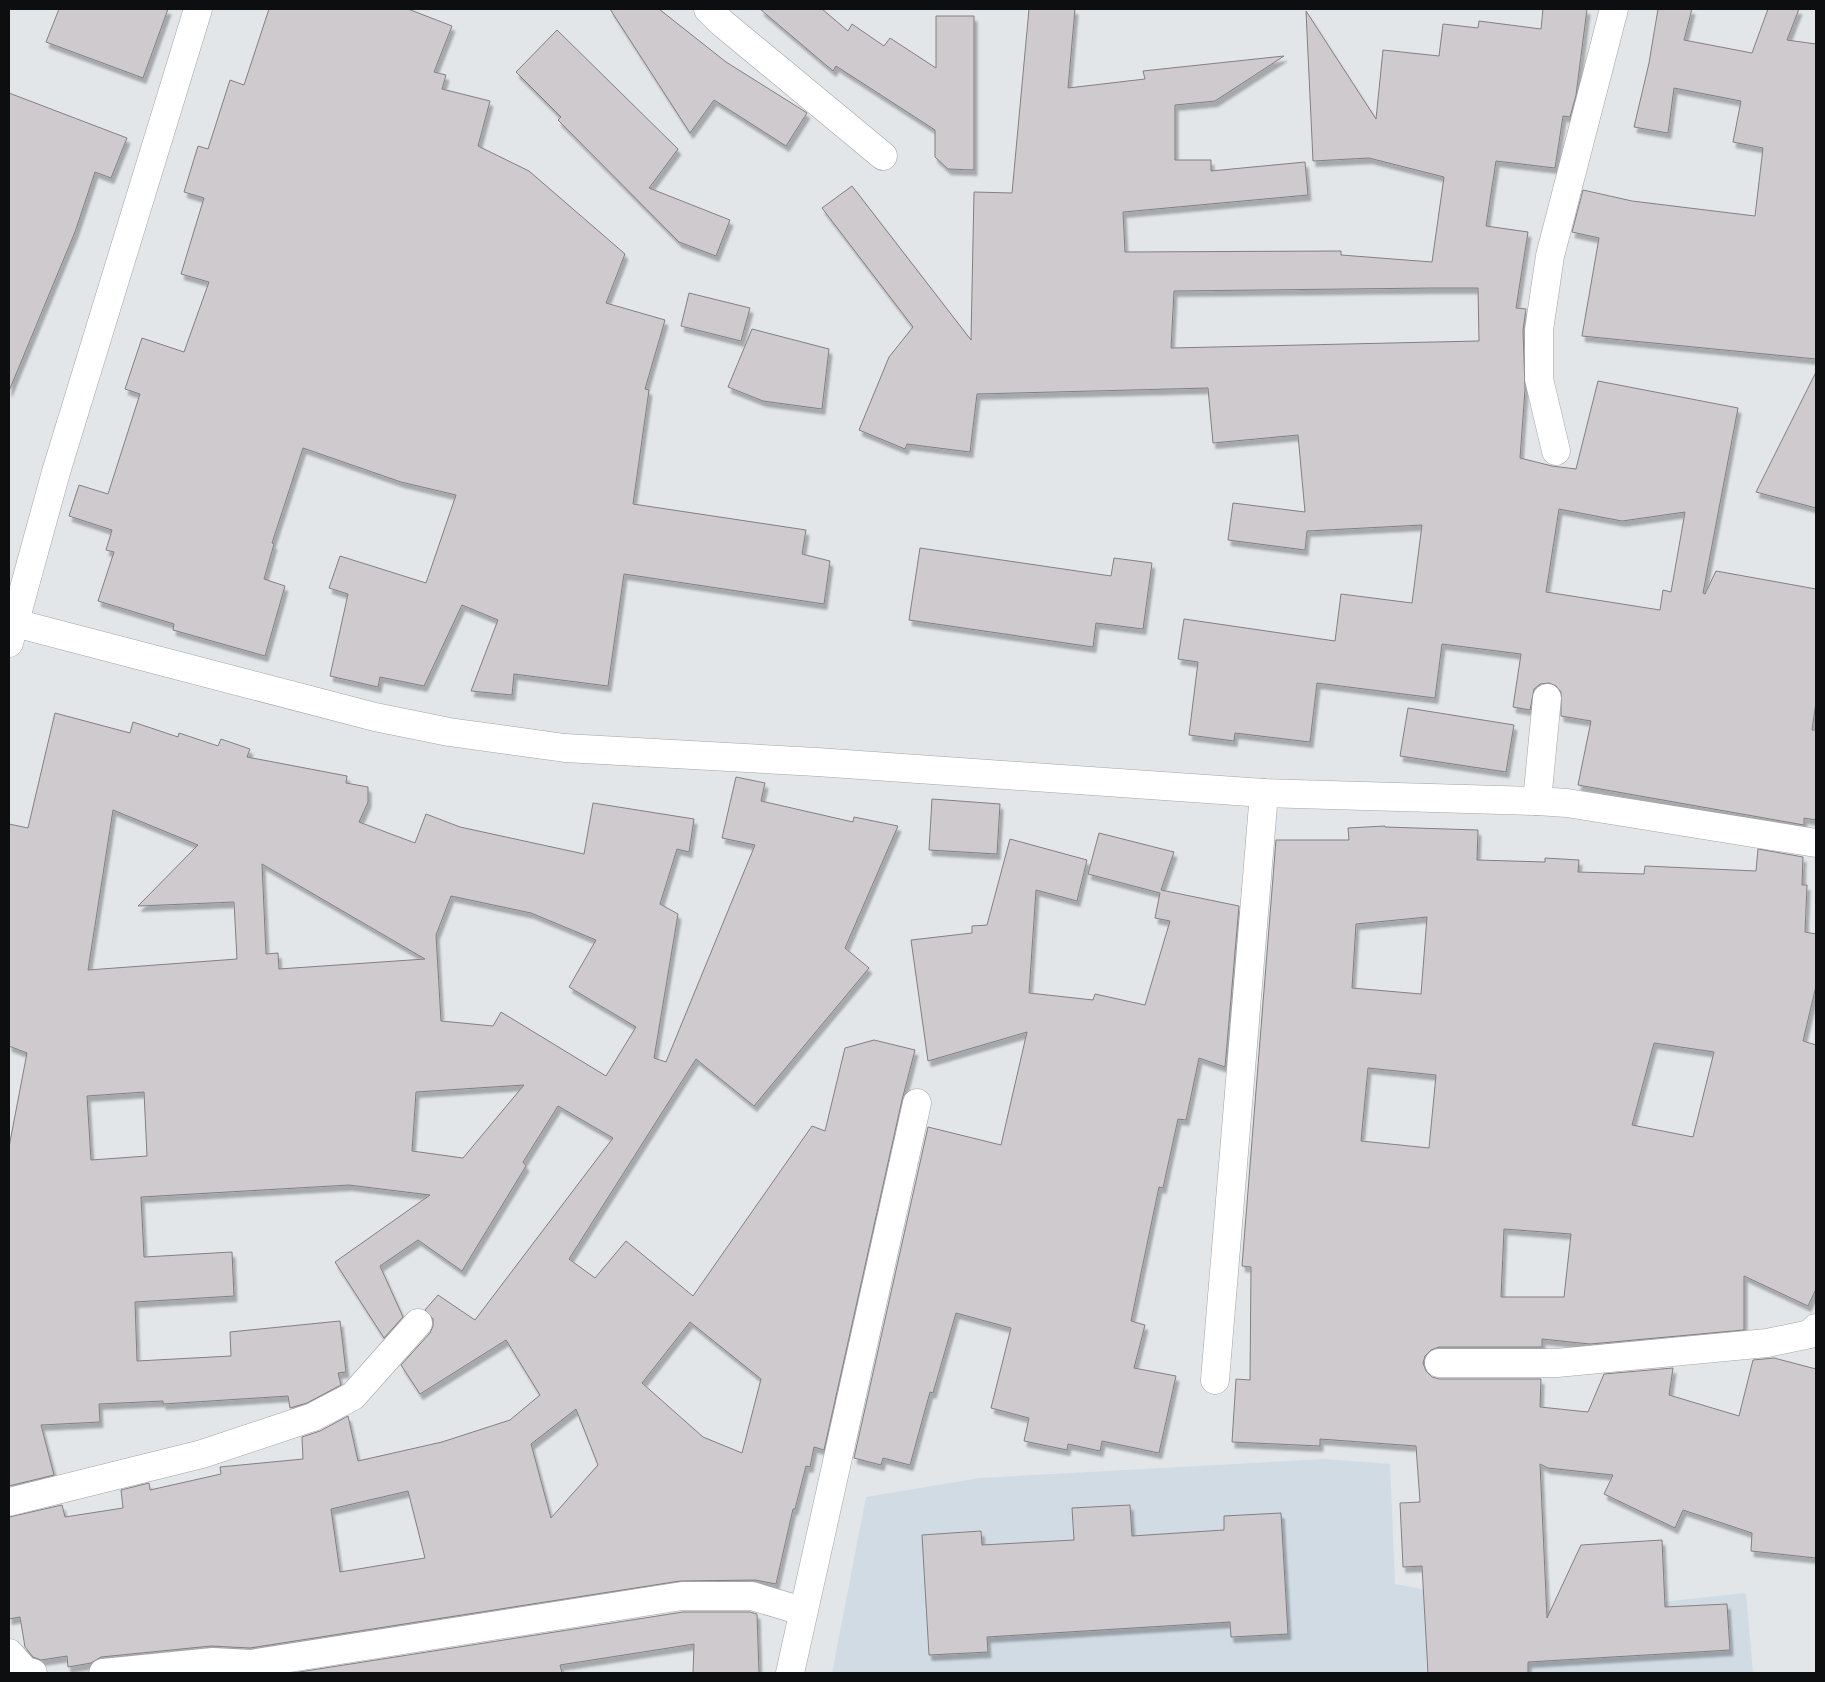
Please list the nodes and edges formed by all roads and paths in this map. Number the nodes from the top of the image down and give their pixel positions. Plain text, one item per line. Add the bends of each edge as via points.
1 (198, 9) edge
2 (708, 9) edge
3 (1614, 9) edge
4 (884, 156) dead end
5 (1556, 451) dead end
6 (12, 633) edge
7 (1546, 698) dead end
8 (1264, 793) junction
9 (1537, 801) junction
10 (1816, 843) edge
11 (916, 1103) dead end
12 (418, 1323) dead end
13 (1816, 1328) edge
14 (1440, 1363) dead end
15 (1215, 1380) dead end
16 (9, 1502) edge
17 (802, 1611) junction
18 (9, 1653) edge
19 (33, 1673) edge
20 (103, 1673) edge
21 (790, 1673) edge

1 - 6 street via 56,472
2 - 4 street
3 - 5 street via 1550,256 1539,330 1539,379
6 - 8 street via 449,732 565,748
7 - 9 street
8 - 9 street
8 - 15 street
9 - 10 street
11 - 17 street
12 - 16 street via 352,1396 313,1417 202,1454
13 - 14 street via 1810,1334 1767,1343 1566,1362
17 - 20 street via 752,1596 682,1596 251,1664 213,1662
17 - 21 street
18 - 19 street via 25,1671

